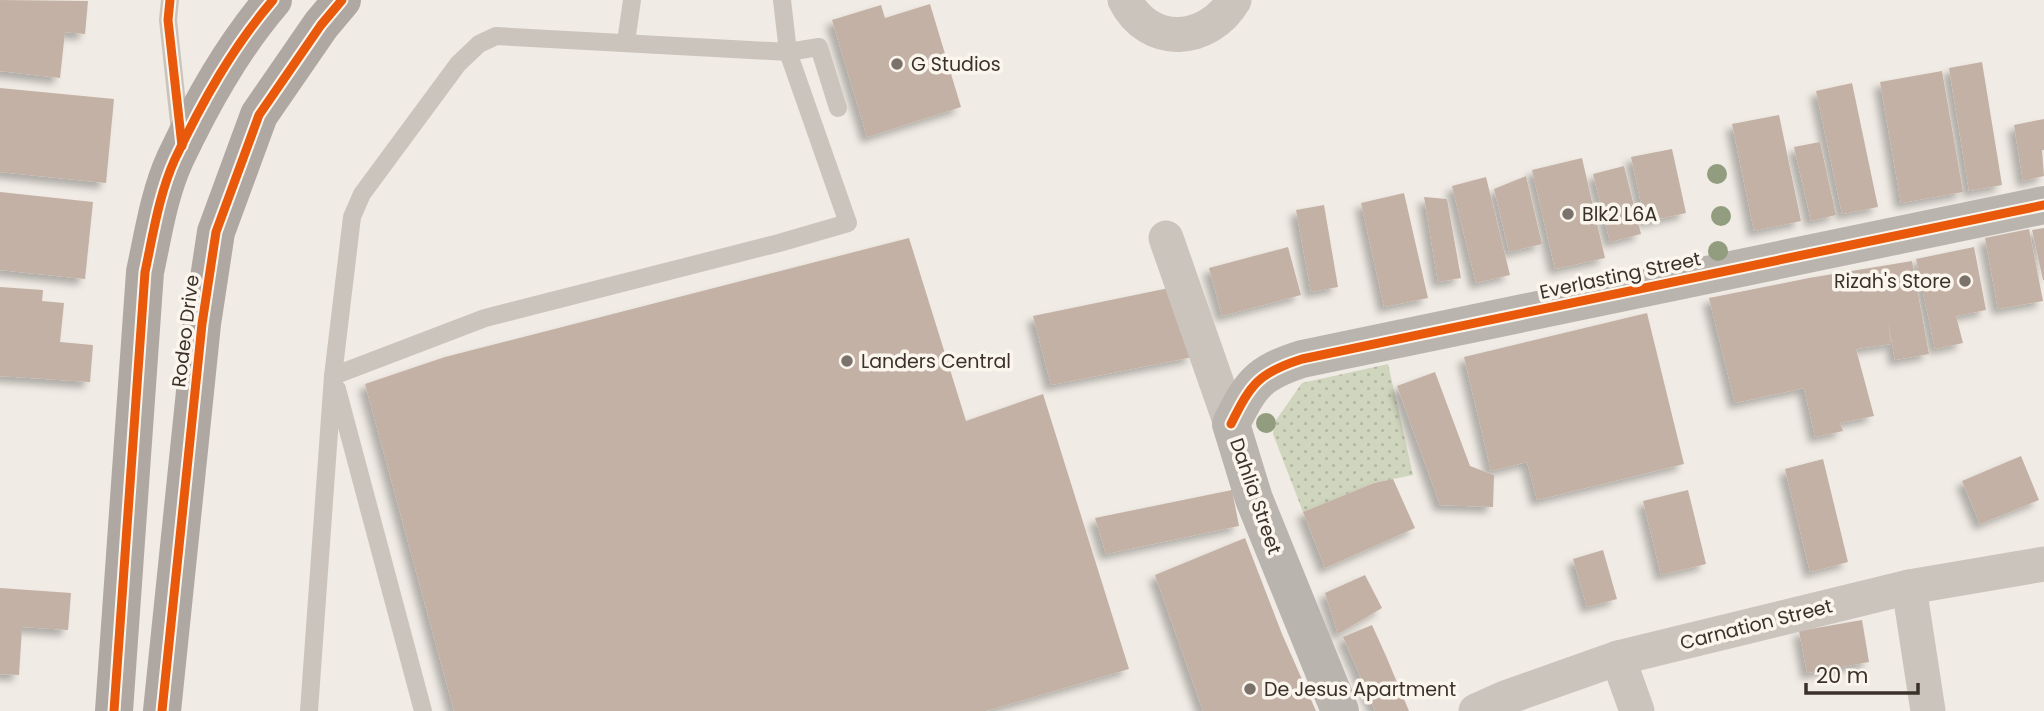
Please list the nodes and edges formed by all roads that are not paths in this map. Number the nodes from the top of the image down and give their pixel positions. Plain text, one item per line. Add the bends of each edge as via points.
1 (170, 0) edge
2 (273, 0) edge
3 (342, 0) edge
4 (632, 0) edge
5 (782, 0) edge
6 (1125, 0) edge
7 (1234, 0) edge
8 (626, 42) junction
9 (788, 52) junction
10 (838, 108) dead end
11 (182, 148) junction
12 (2044, 205) edge
13 (1166, 238) dead end
14 (333, 376) junction
15 (1231, 424) junction
16 (2044, 564) edge
17 (1909, 587) junction
18 (1618, 658) junction
19 (114, 704) edge
20 (162, 705) edge
21 (309, 711) edge
22 (424, 711) edge
23 (1340, 711) edge
24 (1476, 711) edge
25 (1637, 711) edge
26 (1928, 711) edge

1 - 11 lane via 168,20
2 - 11 main road via 217,78
3 - 20 main road, Rodeo Drive via 259,115 216,232
4 - 8 lane
5 - 9 lane
6 - 7 street via 1143,23 1177,35 1212,25
8 - 9 lane
8 - 14 lane via 496,36 479,44 458,64 362,194 352,217
9 - 10 lane via 819,47
9 - 14 lane via 848,223 485,318
11 - 19 main road via 164,194 145,272
12 - 15 street, Everlasting Street via 1302,359 1266,374 1247,392
13 - 15 street, Dahlia Street
14 - 21 lane
14 - 22 lane
15 - 23 street, Dahlia Street via 1254,499
16 - 17 street, Carnation Street
17 - 18 street, Carnation Street
17 - 26 street
18 - 24 street, Carnation Street
18 - 25 street

